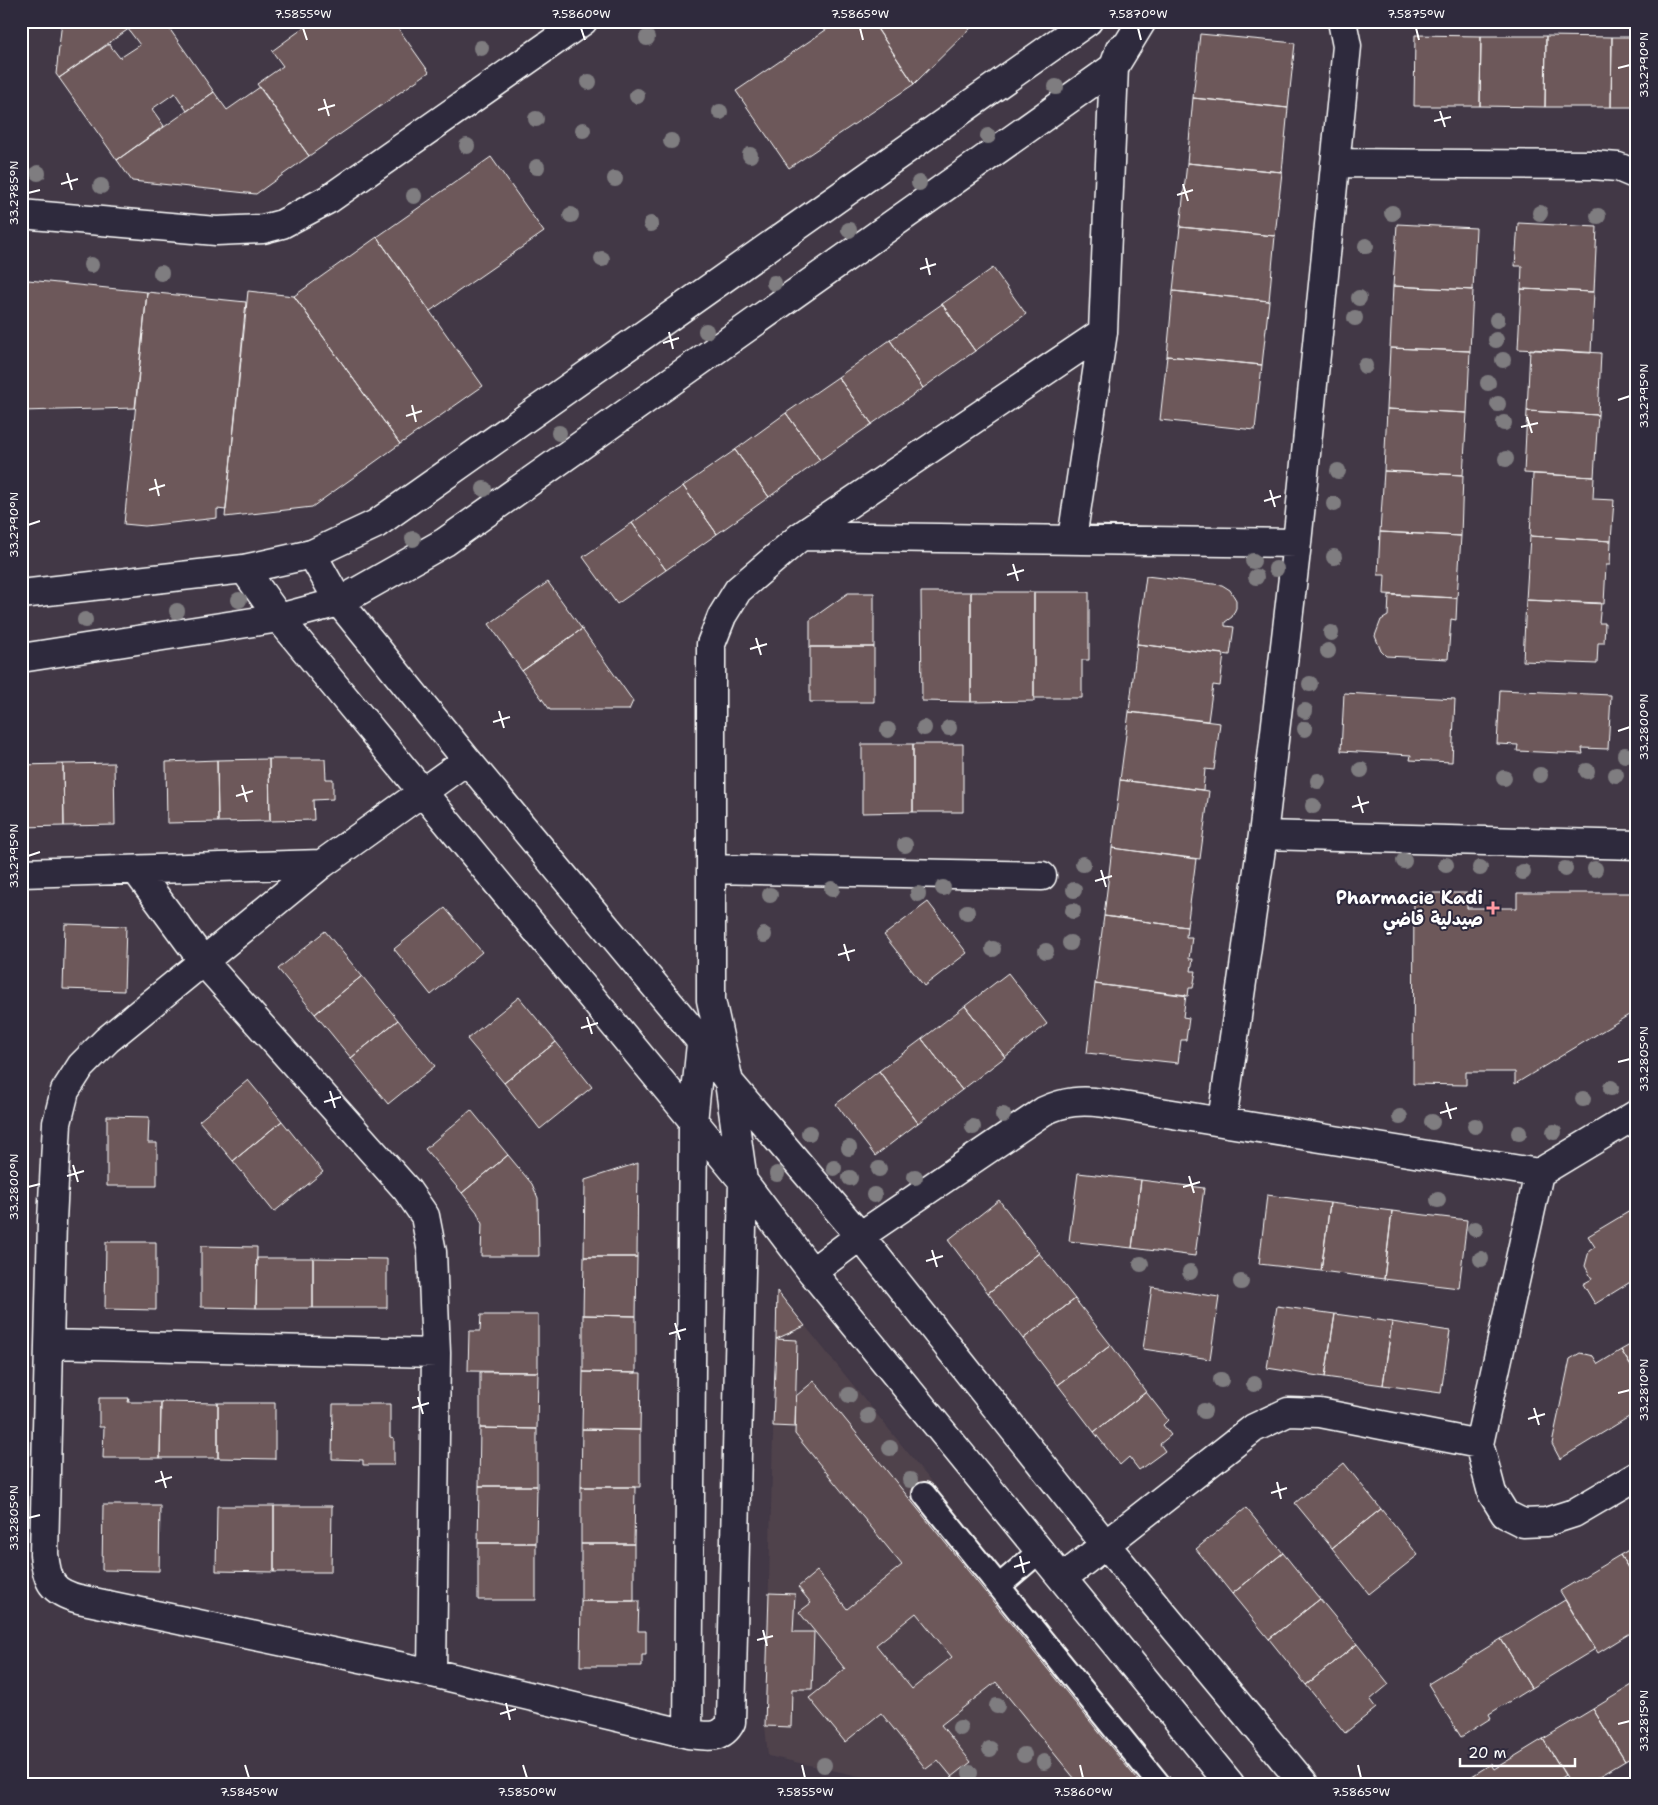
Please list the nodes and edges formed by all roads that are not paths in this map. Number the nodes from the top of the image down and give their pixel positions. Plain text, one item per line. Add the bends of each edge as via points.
1 (583, 21) edge
2 (1088, 21) edge
3 (1130, 21) edge
4 (1142, 21) edge
5 (1342, 21) edge
6 (1114, 68) junction
7 (1335, 163) junction
8 (1637, 175) edge
9 (21, 214) edge
10 (1103, 332) junction
11 (801, 536) junction
12 (1072, 539) junction
13 (1297, 543) junction
14 (312, 554) junction
15 (244, 569) junction
16 (21, 594) edge
17 (339, 602) junction
18 (280, 618) junction
19 (21, 658) edge
20 (467, 760) junction
21 (423, 792) junction
22 (1264, 835) junction
23 (1637, 845) edge
24 (322, 864) junction
25 (713, 869) junction
26 (136, 870) junction
27 (21, 873) edge
28 (1042, 876) dead end
29 (203, 961) junction
30 (711, 1000) junction
31 (700, 1040) junction
32 (729, 1082) junction
33 (1637, 1114) edge
34 (692, 1122) junction
35 (1222, 1122) junction
36 (1538, 1173) junction
37 (743, 1181) junction
38 (860, 1236) junction
39 (812, 1272) junction
40 (50, 1344) junction
41 (436, 1353) junction
42 (1479, 1444) junction
43 (1637, 1476) edge
44 (924, 1494) dead end
45 (1105, 1544) junction
46 (1041, 1550) junction
47 (1064, 1578) junction
48 (999, 1586) junction
49 (432, 1673) junction
50 (688, 1734) junction
51 (1159, 1784) edge
52 (1230, 1784) edge
53 (1304, 1784) edge

1 - 9 street via 329,199 282,224 263,229 216,231
2 - 14 street via 376,524
3 - 6 street
4 - 6 street
5 - 7 street via 1347,46
6 - 10 street
6 - 17 street via 445,542
7 - 8 street via 1618,166
7 - 13 street
10 - 11 street
10 - 12 street
11 - 12 street
11 - 25 street via 738,590 722,616 711,644
12 - 13 street
13 - 22 street
14 - 15 street
14 - 17 street
15 - 16 street
15 - 18 street
17 - 18 street
17 - 20 street
18 - 19 street
18 - 21 street
20 - 21 street
20 - 31 street
21 - 24 street
21 - 34 street
22 - 23 street
22 - 35 street
24 - 26 street
24 - 29 street
25 - 28 street
25 - 30 street
26 - 27 street
26 - 29 street
29 - 40 street via 107,1040 81,1066 65,1091 56,1123
29 - 41 street via 417,1203 425,1216 432,1252
30 - 31 street
30 - 32 street
31 - 32 street
31 - 34 street
32 - 37 street
32 - 38 street
33 - 36 street
34 - 37 street
34 - 50 street
35 - 36 street
35 - 38 street via 1083,1100 1056,1106
36 - 42 street
37 - 39 street
37 - 50 street via 731,1722 724,1732 715,1736
38 - 39 street
38 - 45 street
39 - 46 street
40 - 41 street
40 - 49 street via 44,1554 48,1577 59,1593 79,1600
41 - 49 street
42 - 43 street via 1492,1493 1506,1514 1523,1523 1546,1522 1574,1513
42 - 45 street via 1320,1412 1288,1412 1254,1428
44 - 48 lane
45 - 47 street
45 - 53 street
46 - 47 street
46 - 48 lane
47 - 52 street
48 - 51 lane
49 - 50 street

